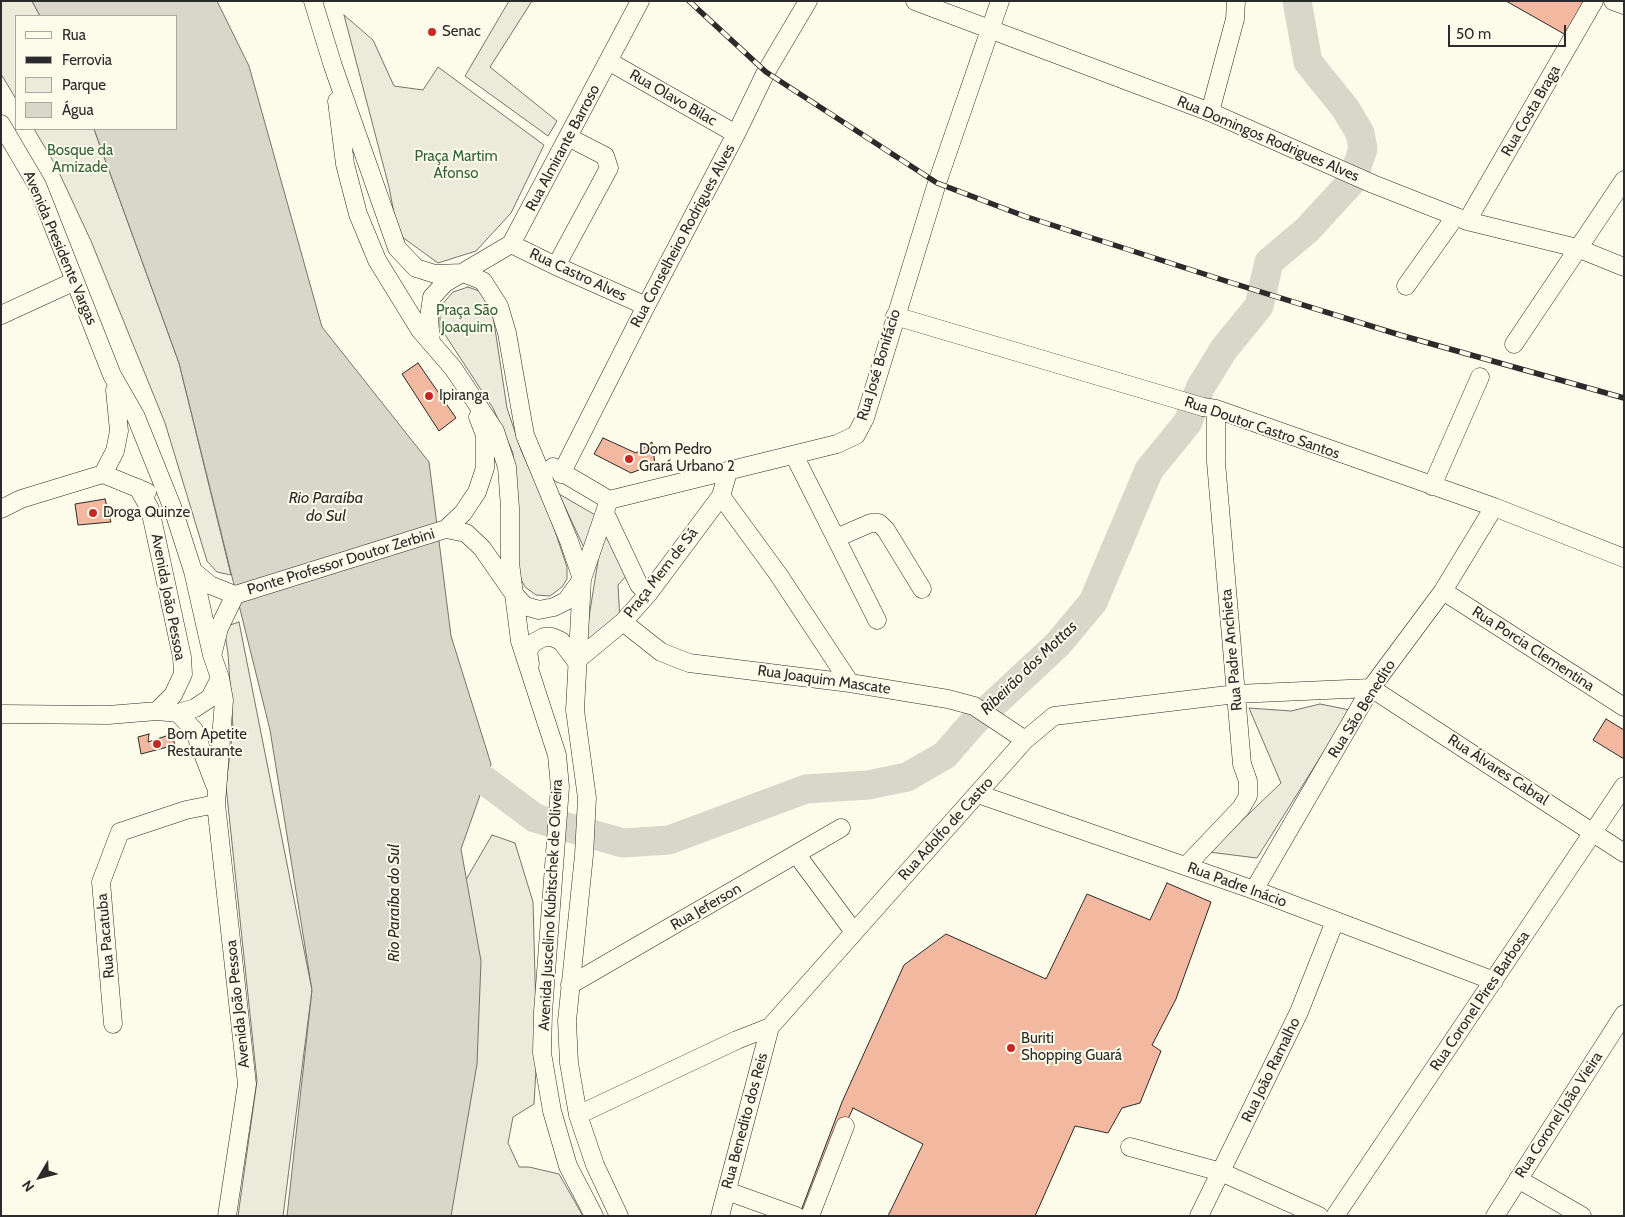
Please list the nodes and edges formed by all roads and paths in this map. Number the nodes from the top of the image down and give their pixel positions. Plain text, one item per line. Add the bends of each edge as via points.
1 (313, 1) edge
2 (640, 1) edge
3 (808, 1) edge
4 (915, 1) edge
5 (1000, 1) edge
6 (1236, 1) edge
7 (1594, 1) edge
8 (1613, 1) edge
9 (1624, 6) edge
10 (991, 29) junction
11 (610, 62) junction
12 (333, 66) junction
13 (1210, 112) junction
14 (1, 124) edge
15 (736, 134) junction
16 (568, 137) junction
17 (1624, 180) edge
18 (1461, 219) junction
19 (511, 244) junction
20 (1577, 248) junction
21 (556, 266) junction
22 (1624, 267) edge
23 (463, 272) junction
24 (75, 281) junction
25 (1406, 286) dead end
26 (646, 306) junction
27 (1, 315) edge
28 (895, 316) junction
29 (431, 343) junction
30 (1514, 344) dead end
31 (112, 375) junction
32 (1480, 377) dead end
33 (470, 394) junction
34 (1210, 408) junction
35 (531, 450) junction
36 (794, 455) junction
37 (728, 472) junction
38 (103, 474) junction
39 (562, 474) junction
40 (1432, 486) junction
41 (138, 488) junction
42 (721, 496) junction
43 (607, 506) junction
44 (1494, 507) junction
45 (1, 509) edge
46 (173, 510) junction
47 (444, 530) junction
48 (836, 538) junction
49 (1624, 558) edge
50 (193, 571) junction
51 (582, 579) junction
52 (922, 589) dead end
53 (1443, 591) junction
54 (238, 594) junction
55 (514, 594) junction
56 (648, 594) junction
57 (877, 620) dead end
58 (623, 622) junction
59 (212, 655) junction
60 (576, 662) junction
61 (220, 678) junction
62 (850, 682) junction
63 (535, 687) junction
64 (1371, 688) junction
65 (1236, 694) junction
66 (1624, 707) edge
67 (157, 711) junction
68 (178, 713) junction
69 (1, 714) edge
70 (1025, 740) junction
71 (1624, 786) edge
72 (978, 794) junction
73 (217, 797) junction
74 (842, 828) dead end
75 (1592, 831) junction
76 (1624, 853) edge
77 (797, 855) junction
78 (1186, 866) junction
79 (1254, 890) junction
80 (1335, 921) junction
81 (854, 932) junction
82 (1494, 982) junction
83 (570, 985) junction
84 (1624, 1014) edge
85 (113, 1024) dead end
86 (770, 1026) junction
87 (578, 1115) junction
88 (845, 1126) dead end
89 (1130, 1147) dead end
90 (1221, 1172) junction
91 (1518, 1179) junction
92 (727, 1191) junction
93 (227, 1216) edge
94 (594, 1216) edge
95 (618, 1216) edge
96 (720, 1216) edge
97 (796, 1216) edge
98 (810, 1216) edge
99 (1200, 1216) edge
100 (1319, 1216) edge
101 (1334, 1216) edge
102 (1495, 1216) edge
103 (1582, 1216) edge

1 - 12 street
2 - 11 street, Rua Almirante Barroso
3 - 15 street, Rua Conselheiro Rodrigues Alves via 766,72
4 - 10 street, Rua Domingos Rodrigues Alves
5 - 10 street, Rua José Bonifácio
6 - 13 street via 1236,19
7 - 18 street, Rua Costa Braga
8 - 9 street
10 - 13 street, Rua Domingos Rodrigues Alves
10 - 28 street, Rua José Bonifácio
11 - 15 street, Rua Olavo Bilac
11 - 16 street, Rua Almirante Barroso
12 - 23 street via 397,248 416,268 434,274
12 - 29 street, Avenida Juscelino Kubitschek de Oliveira via 345,164 358,214 377,260
13 - 18 street, Rua Domingos Rodrigues Alves
14 - 24 street, Avenida Presidente Vargas via 37,185
15 - 26 street, Rua Conselheiro Rodrigues Alves
16 - 19 street, Rua Almirante Barroso
16 - 21 street via 605,156 608,168
17 - 20 street
18 - 20 street, Rua Domingos Rodrigues Alves
18 - 25 street, Rua Costa Braga
19 - 21 street, Rua Castro Alves
19 - 23 street
20 - 22 street, Rua Domingos Rodrigues Alves
20 - 30 street
21 - 26 street, Rua Castro Alves
23 - 29 street via 445,283 432,297 429,318
23 - 35 street, Avenida Juscelino Kubitschek de Oliveira via 483,281 499,306 507,333 524,435
24 - 27 street
24 - 31 street, Avenida Presidente Vargas
26 - 39 street, Rua Conselheiro Rodrigues Alves
28 - 34 street, Rua Doutor Castro Santos
28 - 36 street, Rua José Bonifácio via 865,418 856,435 837,444
29 - 33 street, Avenida Juscelino Kubitschek de Oliveira
31 - 38 street, Avenida Presidente Vargas via 119,431 115,450
31 - 46 street, Avenida Presidente Vargas via 136,417
32 - 40 street
33 - 47 street via 485,435 485,468 477,492 463,513
33 - 55 street, Avenida Juscelino Kubitschek de Oliveira via 495,431 507,467
34 - 40 street, Rua Doutor Castro Santos
34 - 65 street, Rua Padre Anchieta
35 - 39 street
35 - 51 street, Avenida Juscelino Kubitschek de Oliveira
36 - 37 street, Rua José Bonifácio
36 - 48 street
37 - 42 street, Praça Mem de Sá
37 - 43 street, Rua José Bonifácio
38 - 41 street
38 - 45 street via 21,499
39 - 43 street
40 - 44 street, Rua Doutor Castro Santos
41 - 46 street
41 - 67 street, Avenida João Pessoa via 150,509 182,658 183,674 174,695
42 - 56 street, Praça Mem de Sá
42 - 62 street
43 - 51 street
43 - 56 street via 639,585
44 - 49 street, Rua Doutor Castro Santos
44 - 53 street, Rua São Benedito
46 - 50 street, Avenida Presidente Vargas
47 - 54 street, Ponte Professor Doutor Zerbini
47 - 55 street via 466,533 482,548
48 - 52 street via 878,523 886,530
48 - 57 street
50 - 54 street via 210,586
50 - 59 street, Avenida Presidente Vargas
51 - 55 street via 566,601 554,608 539,610 525,606
51 - 60 street, Avenida Juscelino Kubitschek de Oliveira
53 - 64 street, Rua São Benedito
53 - 66 street, Rua Porcia Clementina
54 - 59 street via 219,628
55 - 63 street, Avenida Juscelino Kubitschek de Oliveira via 520,641
56 - 58 street, Praça Mem de Sá
58 - 60 street, Praça Mem de Sá
58 - 62 street, Rua Joaquim Mascate via 661,652 689,662
59 - 61 street, Avenida João Pessoa
60 - 63 street via 561,641 552,636 534,643 528,651
60 - 83 street, Avenida Juscelino Kubitschek de Oliveira via 575,710 587,798
61 - 68 street via 210,698 195,708
61 - 73 street, Avenida João Pessoa via 224,700
62 - 70 street, Rua Joaquim Mascate via 974,706
63 - 94 street, Avenida Juscelino Kubitschek de Oliveira via 558,756 560,787 542,1054 552,1111 568,1166
64 - 65 street, Rua Adolfo de Castro
64 - 75 street, Rua Álvares Cabral
64 - 79 street, Rua São Benedito
65 - 70 street, Rua Adolfo de Castro via 1054,716
65 - 78 street, Rua Padre Anchieta via 1248,796 1241,808
67 - 68 street
67 - 69 street via 108,715
68 - 73 street, Avenida João Pessoa via 194,730
70 - 72 street, Rua Adolfo de Castro
71 - 75 street, Rua Coronel Pires Barbosa
72 - 78 street, Rua Padre Inácio
72 - 81 street, Rua Adolfo de Castro
73 - 85 street, Rua Pacatuba via 120,832 101,882
73 - 93 street, Avenida João Pessoa via 248,1084
74 - 77 street, Rua Jeferson
75 - 76 street, Rua Álvares Cabral
75 - 82 street, Rua Coronel Pires Barbosa
77 - 81 street
77 - 83 street, Rua Jeferson
78 - 79 street, Rua Padre Inácio
79 - 80 street, Rua Padre Inácio
80 - 82 street, Rua Padre Inácio
80 - 90 street, Rua João Ramalho via 1299,1012
81 - 86 street, Rua Adolfo de Castro
82 - 101 street, Rua Coronel Pires Barbosa
83 - 87 street, Avenida Juscelino Kubitschek de Oliveira via 569,1055
84 - 91 street, Rua Coronel João Vieira
86 - 87 street, Rua Adolfo de Castro
86 - 92 street, Rua Benedito dos Reis
87 - 95 street, Avenida Juscelino Kubitschek de Oliveira via 594,1165
88 - 98 street
89 - 90 street
90 - 99 street, Rua João Ramalho
90 - 100 street
91 - 102 street, Rua Coronel João Vieira
91 - 103 street
92 - 96 street, Rua Benedito dos Reis
92 - 97 street

